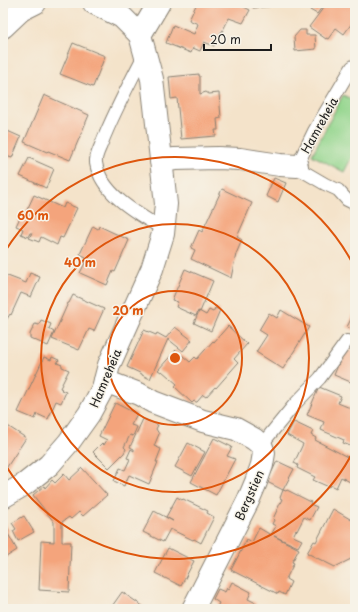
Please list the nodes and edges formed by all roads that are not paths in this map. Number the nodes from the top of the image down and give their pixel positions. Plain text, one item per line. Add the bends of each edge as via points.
1 (35, 3) edge
2 (94, 3) edge
3 (159, 3) edge
4 (3, 27) edge
5 (142, 44) junction
6 (355, 65) edge
7 (161, 161) junction
8 (297, 166) junction
9 (355, 204) edge
10 (163, 229) junction
11 (347, 341) dead end
12 (105, 381) junction
13 (261, 445) junction
14 (3, 497) edge
15 (193, 609) edge

1 - 4 street via 21,10
2 - 5 street via 122,16
3 - 5 street
5 - 7 street, Hamreheia via 152,79
5 - 10 lane via 96,161 100,175 111,192 124,204
6 - 8 lane, Hamreheia via 327,109
7 - 8 street, Hamreheia via 226,158
7 - 10 street, Hamreheia via 166,204
8 - 9 lane, Hamreheia via 338,190
10 - 12 street, Hamreheia via 152,269 109,365
11 - 13 lane via 320,378
12 - 13 street via 203,421 236,430
12 - 14 street, Hamreheia via 89,414 49,465
13 - 15 street, Bergstien via 264,453 256,482

